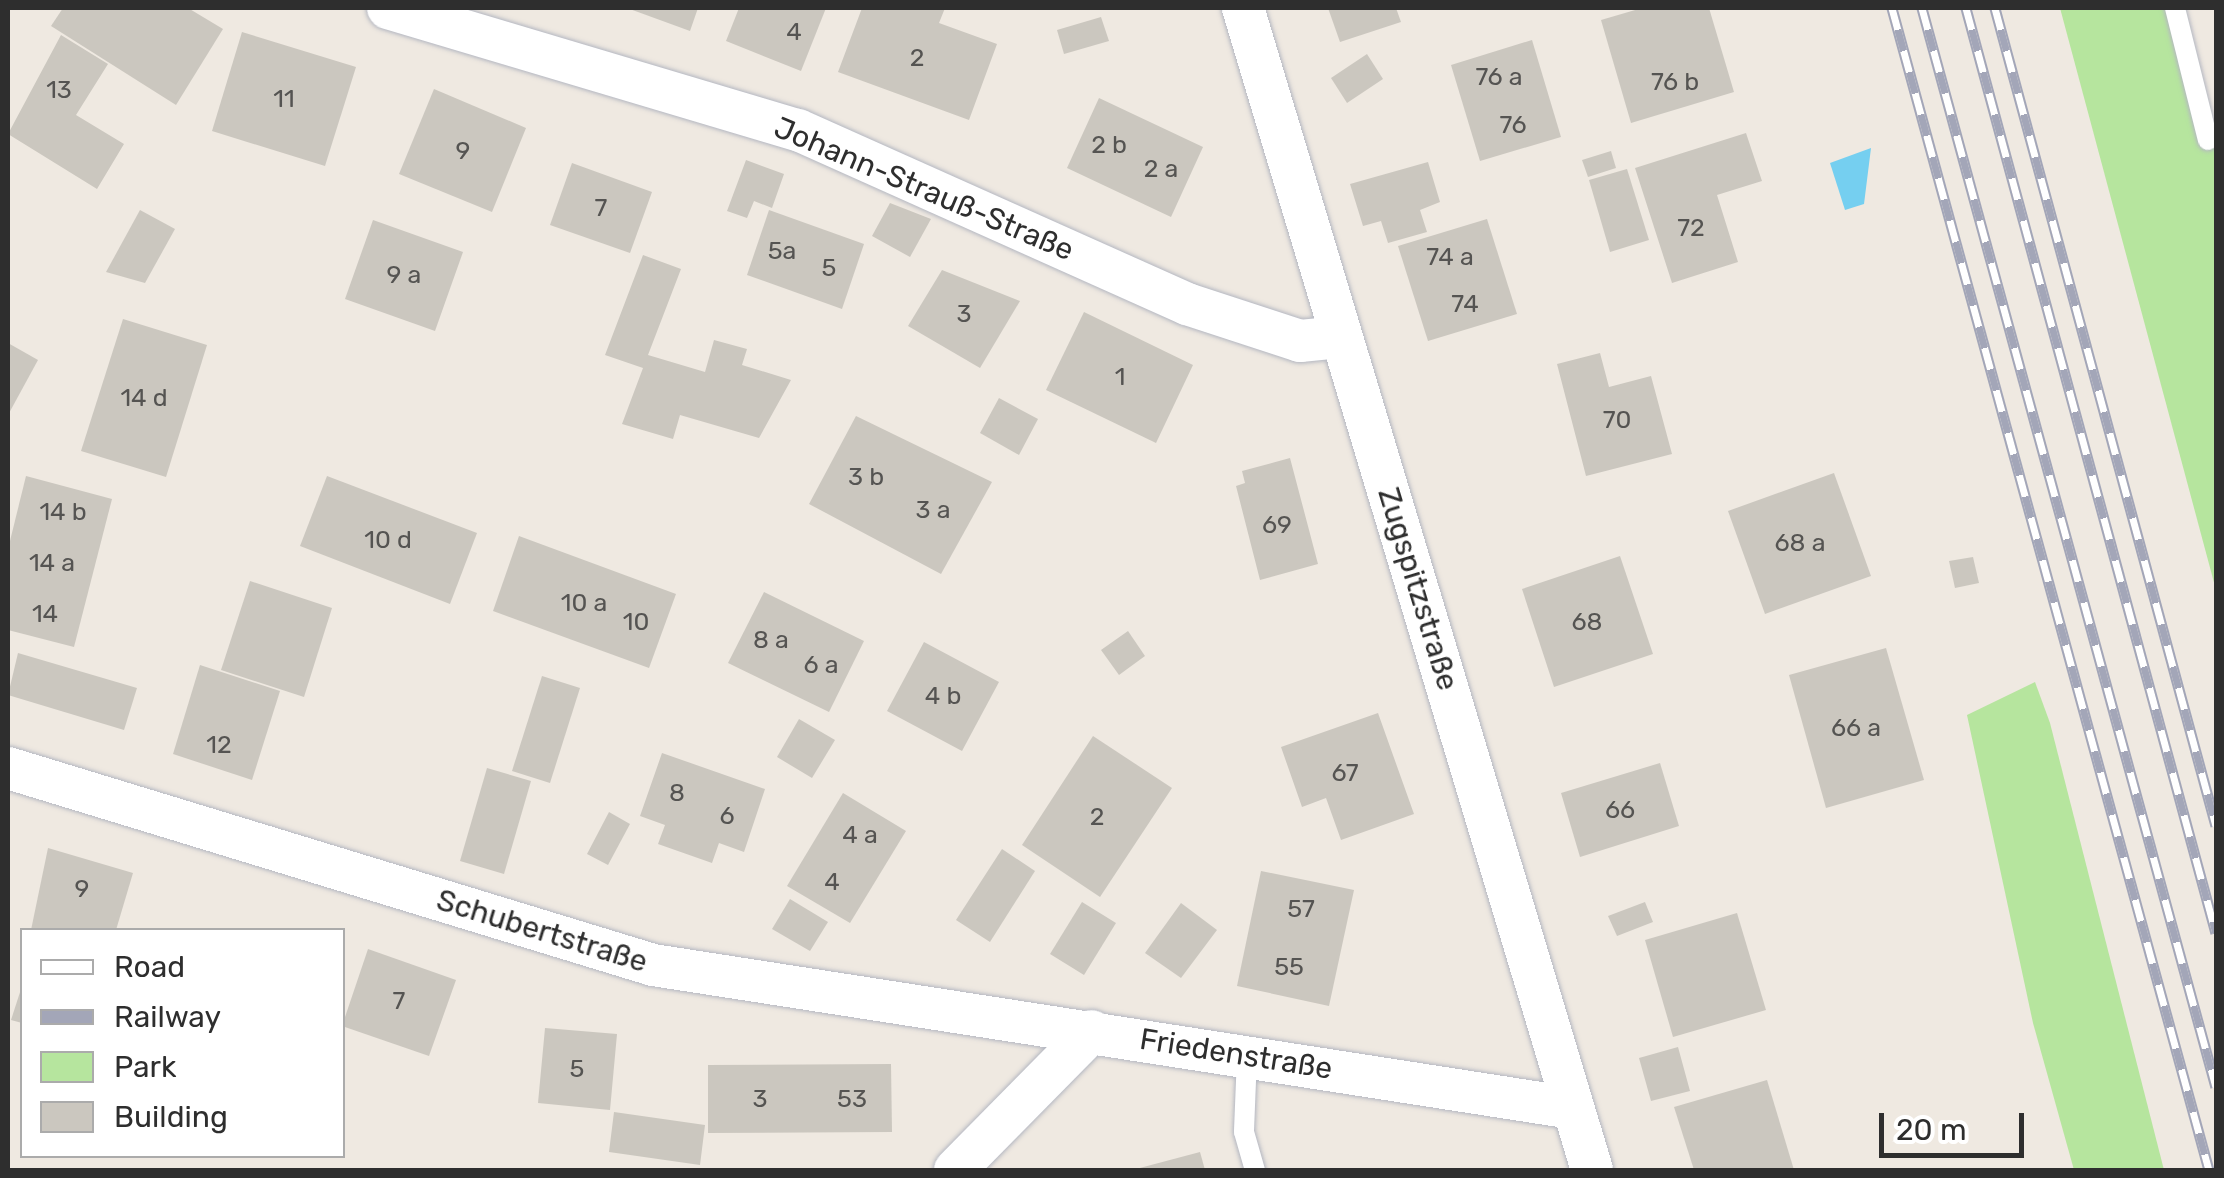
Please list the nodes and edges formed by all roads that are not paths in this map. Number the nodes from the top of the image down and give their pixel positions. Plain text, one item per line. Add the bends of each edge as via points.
1 (388, 8) edge
2 (1243, 8) edge
3 (2175, 8) edge
4 (2208, 140) dead end
5 (1340, 336) junction
6 (8, 768) edge
7 (1092, 1031) junction
8 (1247, 1056) junction
9 (1573, 1108) junction
10 (955, 1170) edge
11 (1256, 1170) edge
12 (1592, 1170) edge

1 - 5 street, Johann-Strauß-Straße via 798,130 1187,304 1300,341
2 - 5 street, Zugspitzstraße
3 - 4 lane
5 - 9 street, Zugspitzstraße
6 - 7 street, Schubertstraße via 653,964
7 - 8 street, Friedenstraße
7 - 10 street
8 - 9 street, Friedenstraße
8 - 11 lane via 1244,1132
9 - 12 street, Zugspitzstraße

